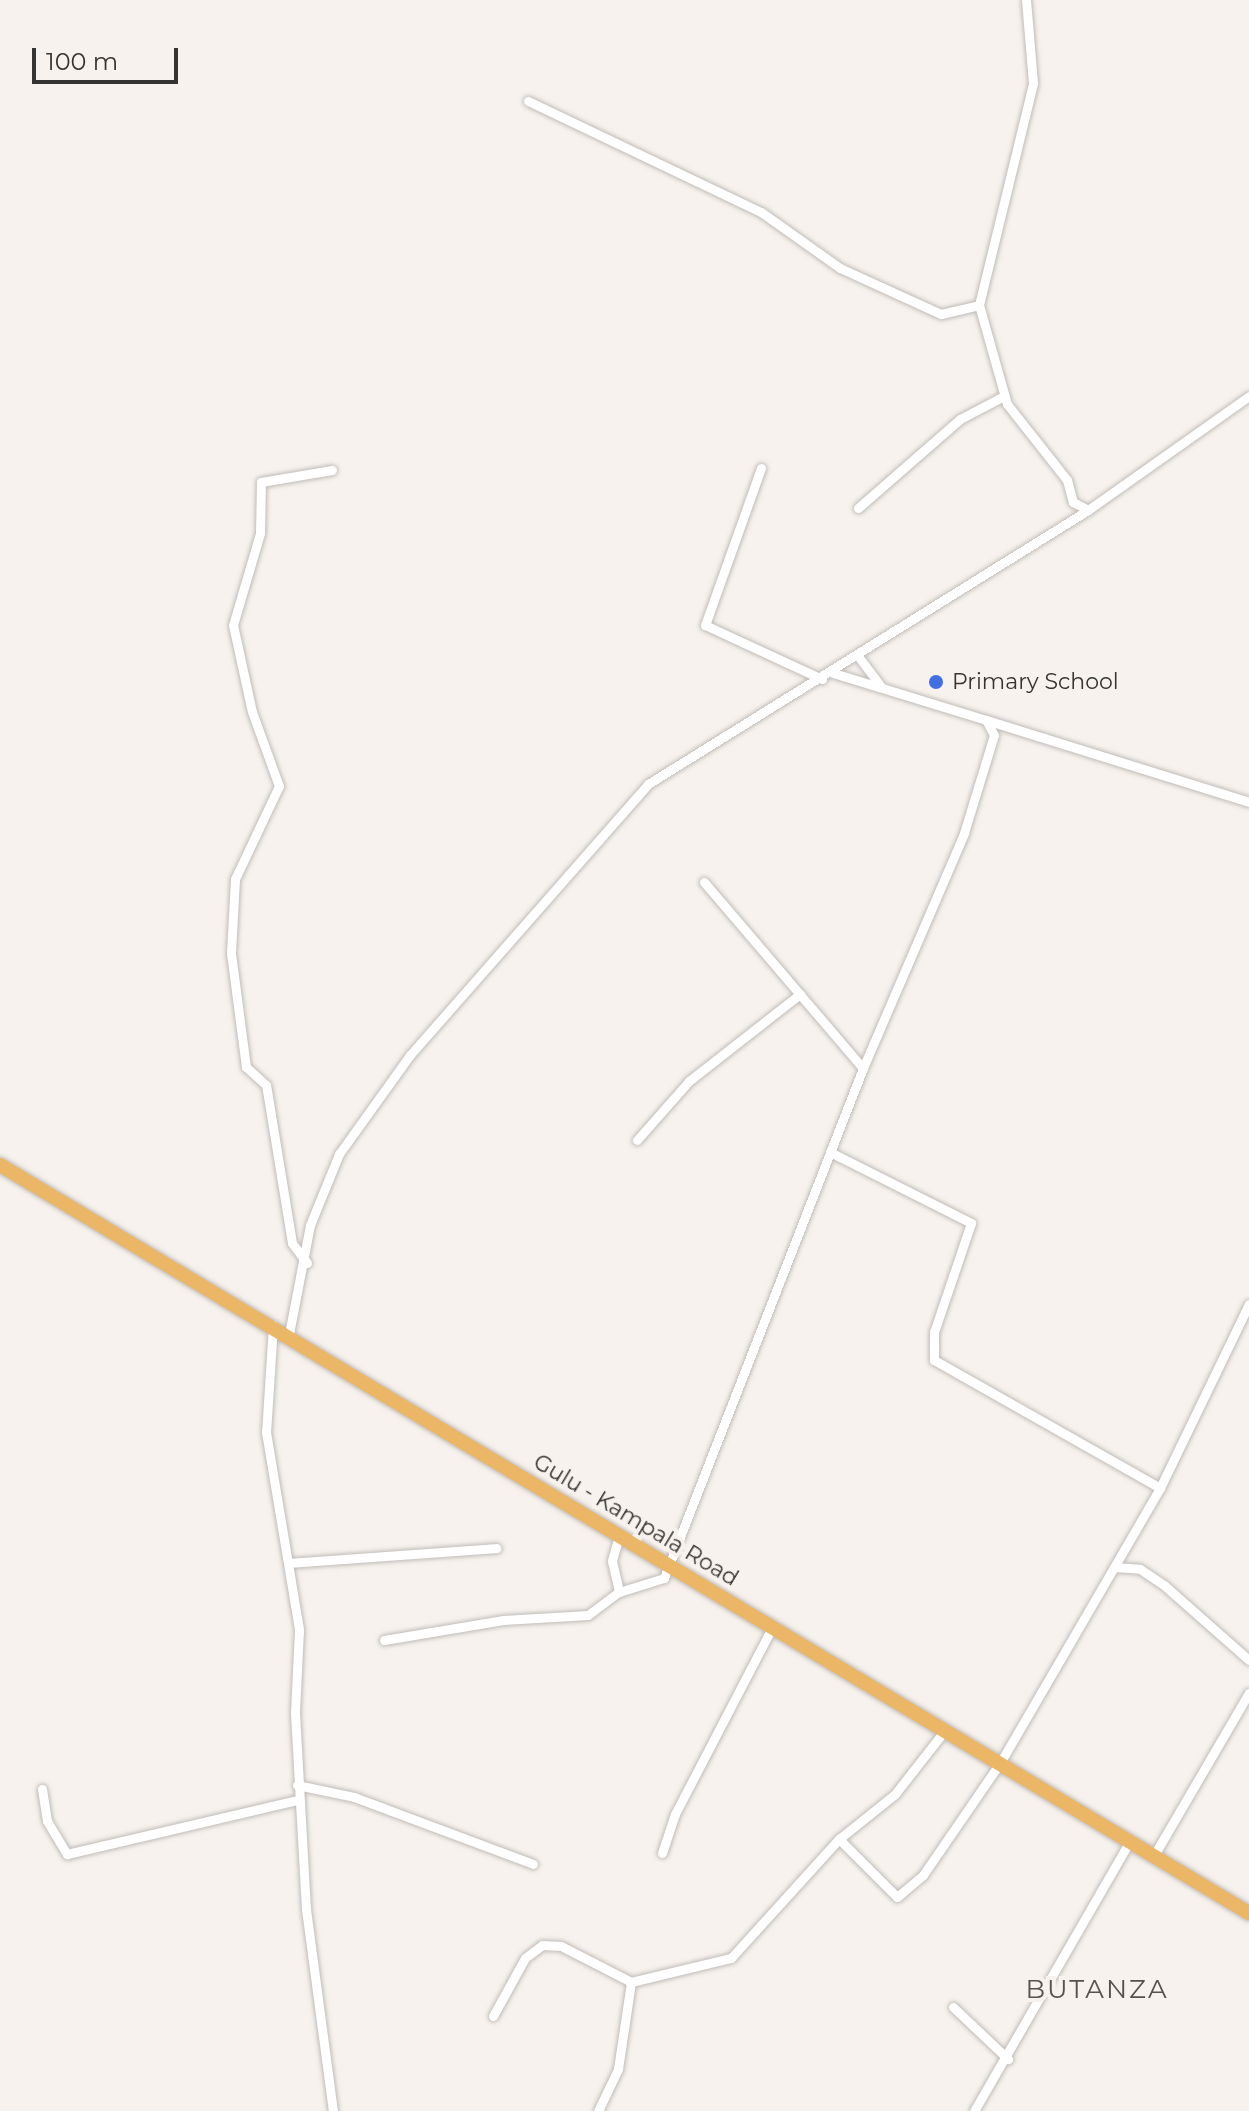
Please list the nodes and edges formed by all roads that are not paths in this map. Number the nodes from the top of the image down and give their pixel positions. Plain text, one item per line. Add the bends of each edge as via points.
1 (1026, 0) edge
2 (528, 101) dead end
3 (979, 305) junction
4 (1004, 396) junction
5 (1249, 396) edge
6 (761, 468) dead end
7 (332, 470) dead end
8 (1073, 502) junction
9 (858, 508) dead end
10 (1088, 510) junction
11 (1062, 522) junction
12 (858, 656) junction
13 (833, 673) junction
14 (822, 679) junction
15 (883, 687) junction
16 (986, 720) junction
17 (1249, 802) edge
18 (704, 882) dead end
19 (800, 994) junction
20 (863, 1068) junction
21 (637, 1140) dead end
22 (830, 1152) junction
23 (0, 1165) edge
24 (307, 1263) junction
25 (1249, 1304) edge
26 (273, 1325) junction
27 (289, 1334) junction
28 (1160, 1488) junction
29 (619, 1536) junction
30 (496, 1548) dead end
31 (289, 1563) junction
32 (668, 1566) junction
33 (1114, 1567) junction
34 (619, 1592) junction
35 (772, 1628) junction
36 (384, 1640) dead end
37 (1249, 1660) edge
38 (1249, 1693) edge
39 (945, 1730) junction
40 (1000, 1763) junction
41 (297, 1785) junction
42 (42, 1789) dead end
43 (298, 1800) junction
44 (839, 1839) junction
45 (1129, 1842) junction
46 (662, 1853) dead end
47 (1153, 1857) junction
48 (533, 1864) dead end
49 (1249, 1913) edge
50 (631, 1982) junction
51 (953, 2007) dead end
52 (493, 2016) dead end
53 (1008, 2059) junction
54 (333, 2111) edge
55 (598, 2111) edge
56 (974, 2111) edge

1 - 3 street via 1033,83
2 - 3 street via 761,212 854,275 941,314
3 - 4 street
4 - 8 street via 1067,480
4 - 9 street via 960,419
5 - 10 street
6 - 14 street via 705,625
7 - 24 street via 261,482 260,533 233,625 252,712 279,786 235,879 231,953 246,1067 266,1085 292,1243
8 - 10 street
8 - 11 street
10 - 11 street
11 - 12 street
12 - 13 street
12 - 15 street
13 - 14 street
13 - 15 street
14 - 24 street via 684,756 617,819 410,1055 339,1154 310,1225
15 - 16 street
16 - 17 street
16 - 20 street via 994,735 992,756
18 - 19 street
19 - 20 street
19 - 21 street via 689,1081
20 - 22 street
22 - 28 street via 971,1223 934,1332 934,1360
22 - 32 street
23 - 26 main road, Gulu - Kampala Road
24 - 27 street
25 - 28 street
26 - 27 main road, Gulu - Kampala Road
26 - 31 street via 266,1432
27 - 29 main road, Gulu - Kampala Road
28 - 33 street
29 - 32 main road, Gulu - Kampala Road
29 - 34 street via 612,1561
30 - 31 street
31 - 41 street via 299,1630
32 - 34 street via 664,1578
32 - 35 main road, Gulu - Kampala Road
33 - 37 street via 1140,1569 1165,1586
33 - 40 street
34 - 36 street via 588,1615 503,1620
35 - 39 main road, Gulu - Kampala Road
35 - 46 street via 675,1814
38 - 47 street
39 - 40 main road, Gulu - Kampala Road
39 - 44 street via 895,1794
40 - 44 street via 902,1897
40 - 45 main road, Gulu - Kampala Road
41 - 43 street
41 - 48 street via 354,1797
42 - 43 street via 47,1821 67,1854
43 - 54 street
44 - 50 street via 731,1958
45 - 47 main road, Gulu - Kampala Road
45 - 53 street
47 - 49 main road, Gulu - Kampala Road
50 - 52 street via 561,1946 542,1945 525,1958
50 - 55 street via 618,2069
51 - 53 street
53 - 56 street

